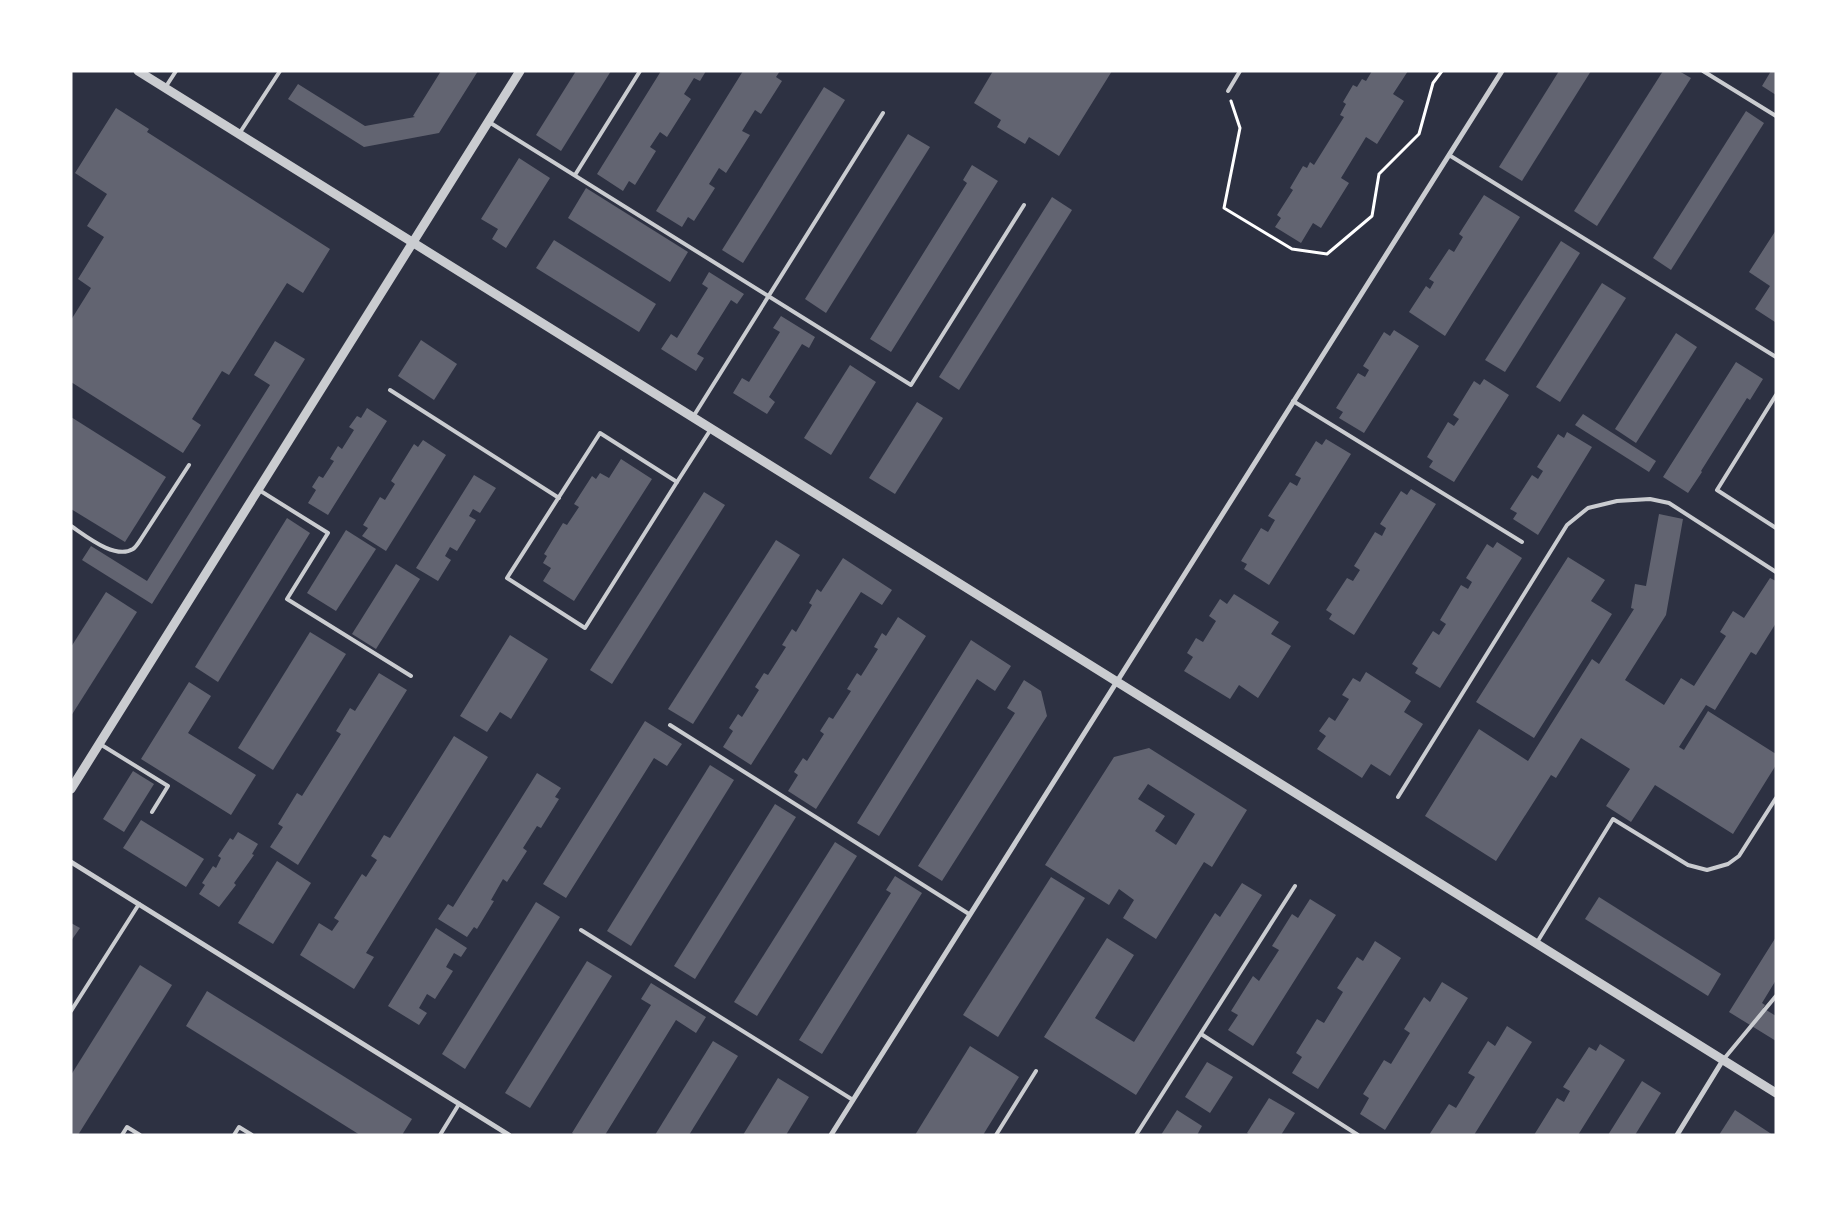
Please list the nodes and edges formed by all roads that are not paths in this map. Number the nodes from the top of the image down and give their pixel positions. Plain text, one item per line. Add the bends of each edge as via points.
1 (138, 71) edge
2 (176, 71) edge
3 (280, 71) edge
4 (520, 71) edge
5 (640, 71) edge
6 (1240, 71) edge
7 (1502, 71) edge
8 (1703, 71) edge
9 (165, 88) junction
10 (1228, 91) road end
11 (883, 113) dead end
12 (1776, 116) edge
13 (489, 122) junction
14 (239, 134) junction
15 (1449, 155) junction
16 (575, 175) junction
17 (1024, 205) dead end
18 (413, 243) junction
19 (769, 296) junction
20 (1776, 357) edge
21 (390, 390) dead end
22 (1776, 395) edge
23 (1293, 401) junction
24 (693, 417) junction
25 (712, 429) junction
26 (189, 465) dead end
27 (678, 482) junction
28 (258, 490) junction
29 (559, 498) junction
30 (71, 526) edge
31 (1776, 528) edge
32 (1522, 542) dead end
33 (1776, 572) edge
34 (411, 676) dead end
35 (1116, 681) junction
36 (670, 725) dead end
37 (100, 744) junction
38 (71, 789) edge
39 (1398, 797) dead end
40 (1776, 798) edge
41 (152, 812) dead end
42 (71, 862) edge
43 (1295, 886) dead end
44 (139, 904) junction
45 (969, 914) junction
46 (581, 930) dead end
47 (1536, 944) junction
48 (1776, 996) edge
49 (71, 1011) edge
50 (1201, 1034) junction
51 (1723, 1060) junction
52 (1036, 1071) dead end
53 (1776, 1093) edge
54 (852, 1100) junction
55 (459, 1104) junction
56 (122, 1135) edge
57 (140, 1135) edge
58 (234, 1135) edge
59 (252, 1135) edge
60 (440, 1135) edge
61 (509, 1135) edge
62 (831, 1135) edge
63 (996, 1135) edge
64 (1136, 1135) edge
65 (1358, 1135) edge
66 (1677, 1135) edge

1 - 9 street
2 - 9 lane
3 - 14 lane
4 - 13 street
5 - 16 lane
6 - 10 lane
7 - 15 street
8 - 12 lane
9 - 14 street
11 - 19 lane
13 - 16 lane
13 - 18 street
14 - 18 street
15 - 20 lane
15 - 23 street
16 - 19 lane
17 - 19 lane via 911,385
18 - 24 street
18 - 28 street
19 - 24 lane
21 - 29 lane
22 - 31 lane via 1717,490
23 - 32 lane
23 - 35 street
24 - 25 street
25 - 27 lane
25 - 35 street
26 - 30 lane via 133,549 106,548
27 - 29 lane via 600,433
27 - 29 lane via 585,628 507,578
28 - 34 lane via 328,533 287,599
28 - 37 street
33 - 39 lane via 1669,503 1650,499 1588,508 1566,525
35 - 45 street
35 - 47 street
36 - 45 lane
37 - 38 street
37 - 41 lane via 168,786
40 - 47 lane via 1739,856 1728,864 1707,870 1688,865 1613,818
42 - 44 street
43 - 50 lane
44 - 49 lane
44 - 55 street
45 - 54 street
46 - 54 lane
47 - 51 street
48 - 51 lane
50 - 64 lane
50 - 65 lane
51 - 53 street
51 - 66 street
52 - 63 lane
54 - 62 street
55 - 60 lane
55 - 61 street
56 - 57 lane via 127,1127
58 - 59 lane via 239,1127

